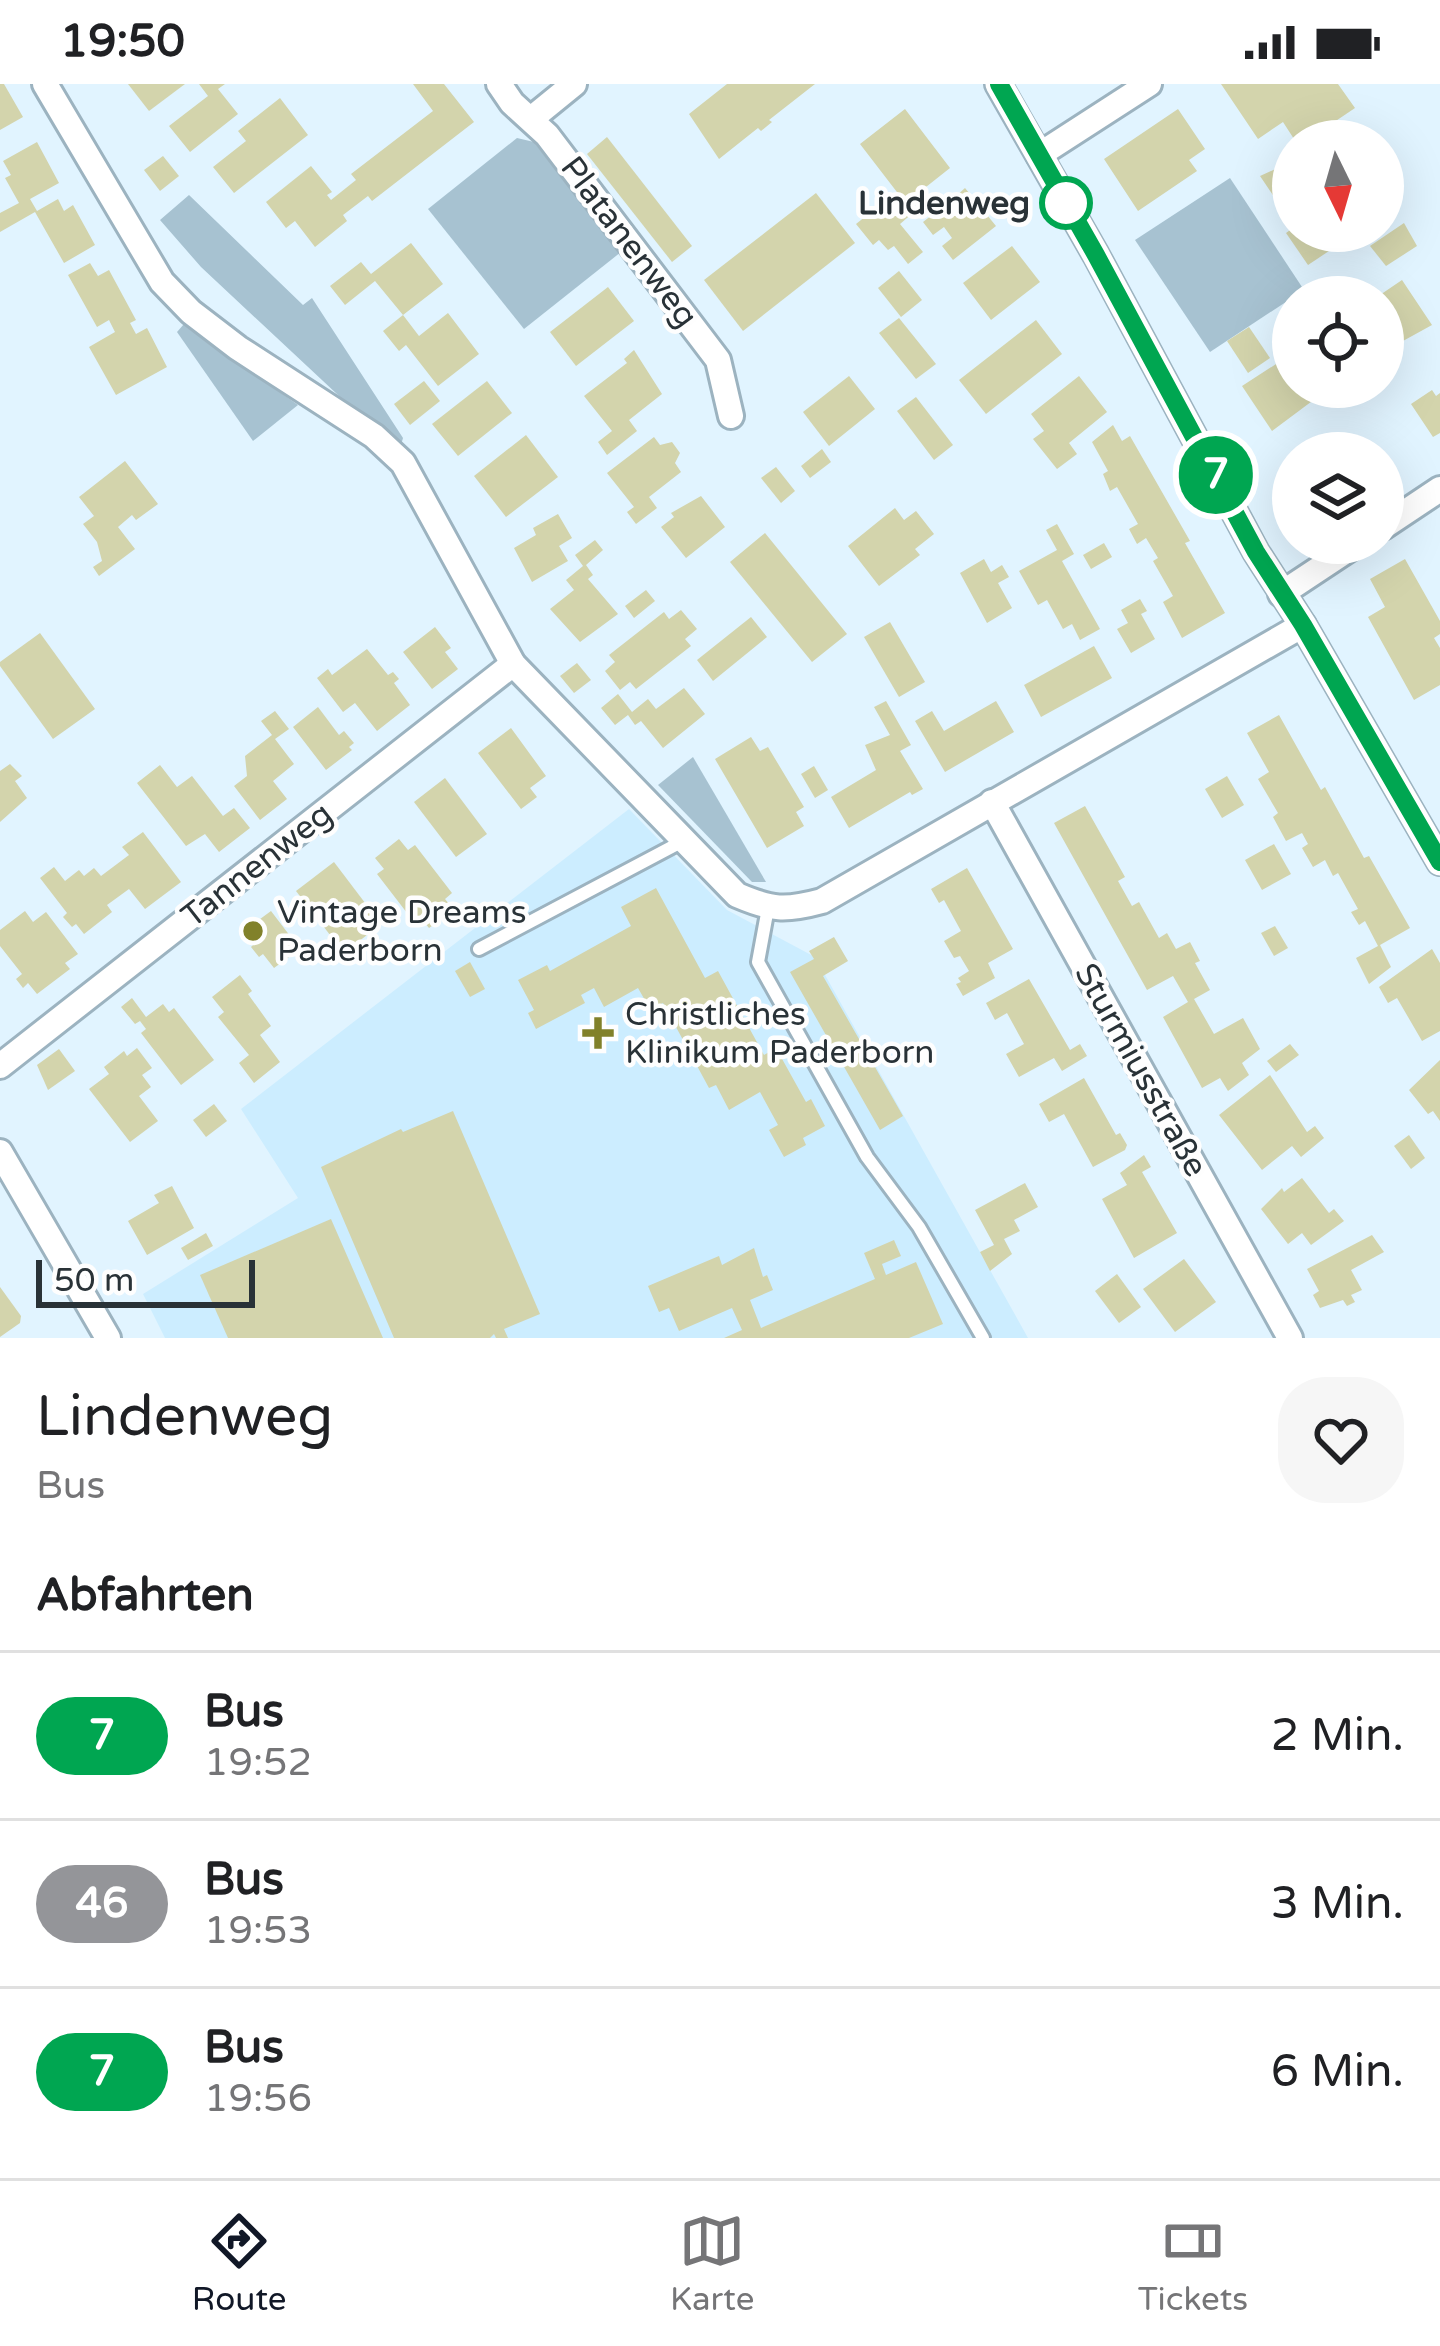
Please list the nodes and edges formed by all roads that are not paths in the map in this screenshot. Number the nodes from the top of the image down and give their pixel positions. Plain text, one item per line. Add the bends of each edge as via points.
1 (45, 84) edge
2 (499, 84) edge
3 (574, 84) edge
4 (998, 84) edge
5 (1149, 84) edge
6 (531, 118) junction
7 (1039, 155) junction
8 (731, 416) dead end
9 (1440, 489) edge
10 (1404, 513) edge
11 (1326, 564) edge
12 (1281, 594) junction
13 (1303, 625) junction
14 (513, 664) junction
15 (992, 802) junction
16 (1434, 836) edge
17 (684, 840) junction
18 (1440, 862) edge
19 (768, 908) junction
20 (479, 949) dead end
21 (0, 1066) edge
22 (1, 1157) edge
23 (108, 1338) edge
24 (983, 1338) edge
25 (1290, 1338) edge

1 - 14 street via 162,282 238,348 374,436 403,464
2 - 6 street, Platanenweg
3 - 6 street
4 - 7 street
5 - 7 street
6 - 8 street, Platanenweg via 718,360
7 - 12 street
9 - 10 street
11 - 12 street
12 - 13 street
13 - 15 street
13 - 16 street
14 - 17 street
14 - 21 street, Tannenweg
15 - 19 street via 822,901
15 - 25 street, Sturmiusstraße
16 - 18 street
17 - 19 street via 737,895
17 - 20 lane
19 - 24 lane via 758,962 867,1156
22 - 23 street

